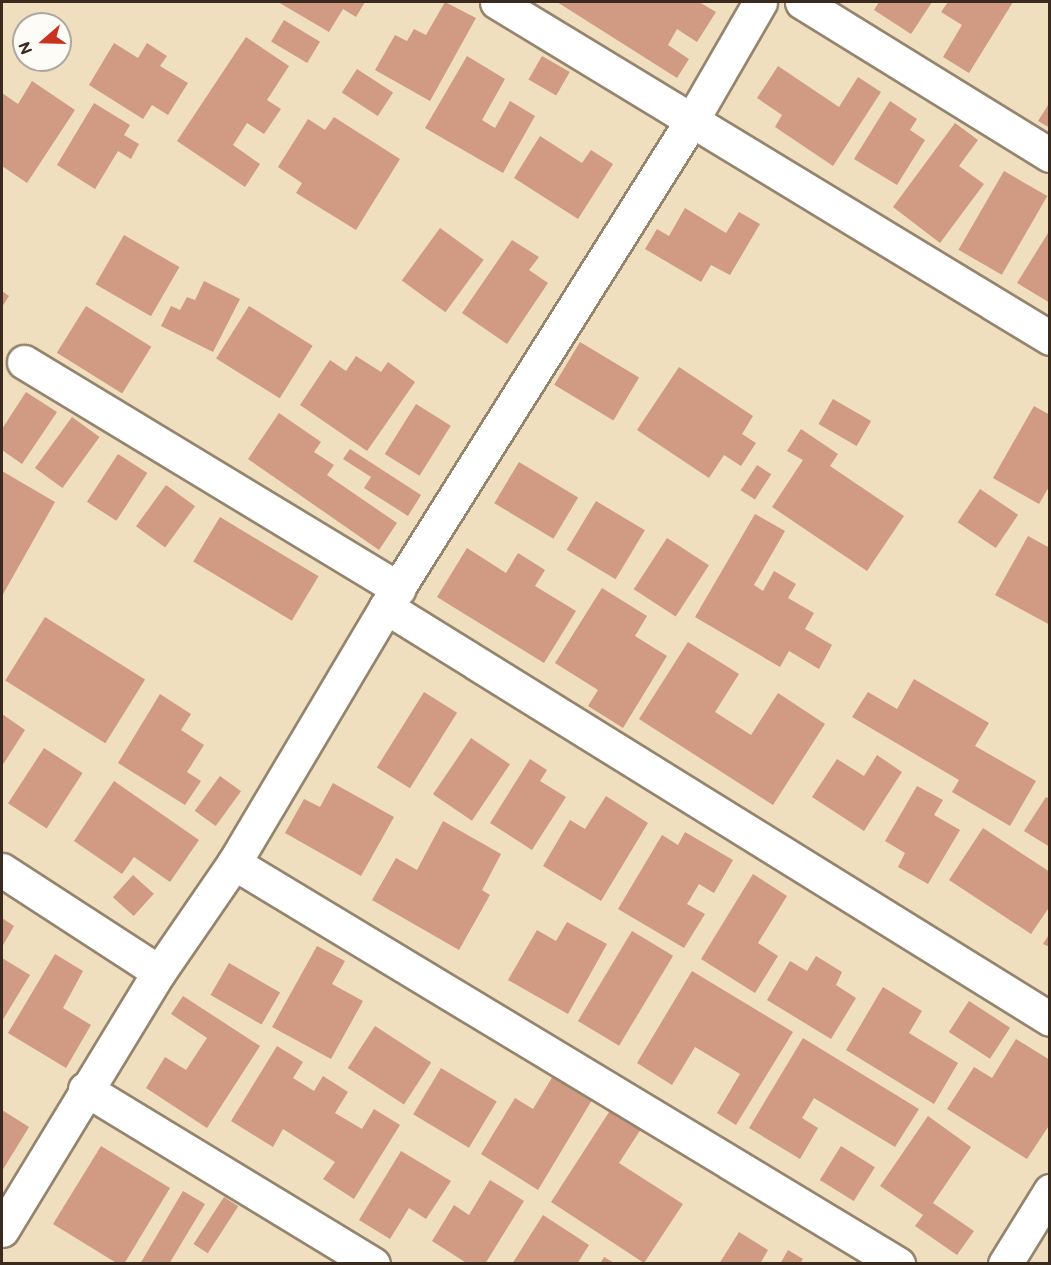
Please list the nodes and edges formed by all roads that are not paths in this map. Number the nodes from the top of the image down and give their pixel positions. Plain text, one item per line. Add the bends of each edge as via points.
1 (497, 2) edge
2 (760, 2) edge
3 (802, 2) edge
4 (692, 120) junction
5 (1050, 155) edge
6 (1050, 338) edge
7 (24, 362) dead end
8 (392, 598) junction
9 (234, 863) junction
10 (2, 870) edge
11 (159, 972) junction
12 (1050, 1019) edge
13 (85, 1089) junction
14 (1050, 1191) edge
15 (2, 1230) edge
16 (373, 1263) edge
17 (898, 1263) edge
18 (1005, 1263) edge

1 - 4 street
2 - 4 street
3 - 5 street
4 - 6 street
4 - 8 street
7 - 8 street
8 - 9 street
8 - 12 street
9 - 11 street
9 - 17 street
10 - 11 street
11 - 13 street
13 - 15 street
13 - 16 street
14 - 18 street

